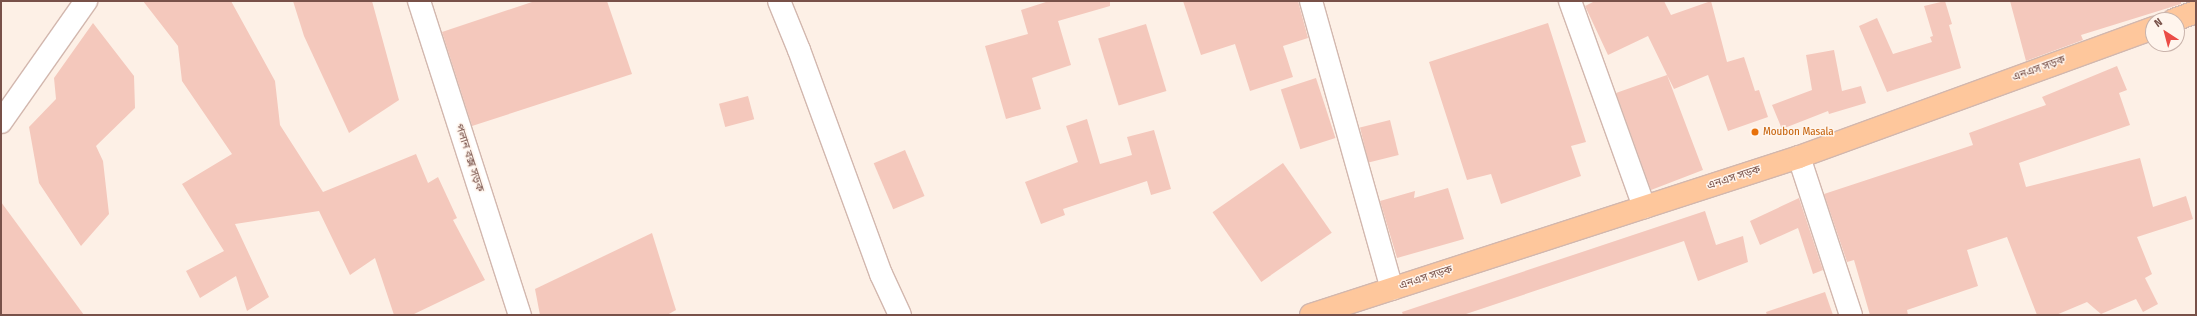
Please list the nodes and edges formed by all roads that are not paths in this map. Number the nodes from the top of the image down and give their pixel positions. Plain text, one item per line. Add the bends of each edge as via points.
1 (86, 1) edge
2 (419, 1) edge
3 (779, 1) edge
4 (1311, 1) edge
5 (1570, 1) edge
6 (2194, 1) edge
7 (2196, 9) edge
8 (2196, 12) edge
9 (2185, 16) edge
10 (2145, 31) edge
11 (1, 122) edge
12 (1799, 157) junction
13 (1644, 207) junction
14 (1392, 289) junction
15 (520, 315) edge
16 (900, 315) edge
17 (1311, 315) edge
18 (1851, 315) edge

1 - 11 street
2 - 15 street, পলান বক্স সড়ক
3 - 16 street via 881,274
4 - 14 street
5 - 13 street
6 - 7 street
8 - 9 main road
10 - 12 main road, এনএস সড়ক
12 - 13 main road, এনএস সড়ক
12 - 18 street
13 - 14 main road, এনএস সড়ক
14 - 17 main road, এনএস সড়ক

